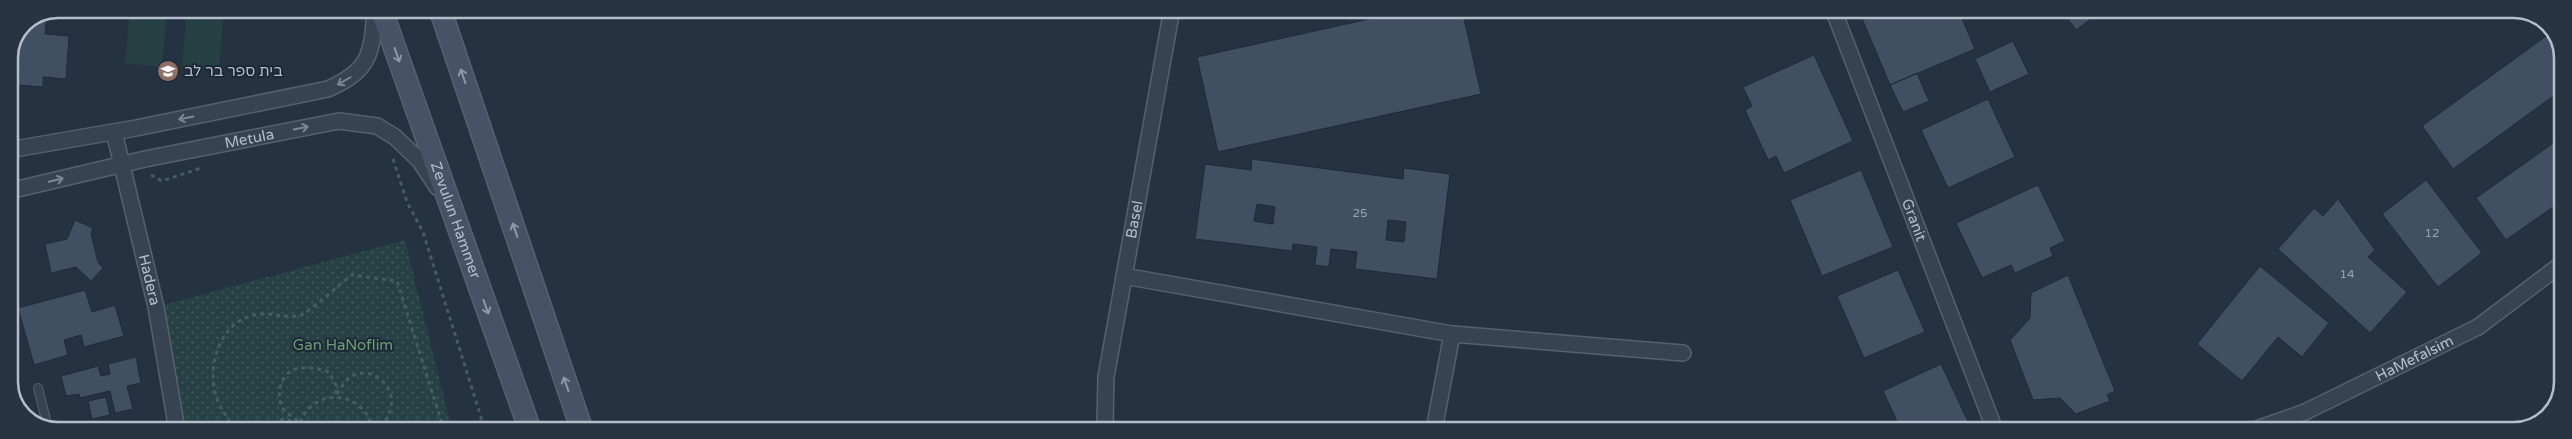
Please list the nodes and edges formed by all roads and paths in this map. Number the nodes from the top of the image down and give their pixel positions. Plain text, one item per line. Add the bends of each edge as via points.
1 (373, 18) edge
2 (384, 18) edge
3 (443, 18) edge
4 (1170, 18) edge
5 (1836, 18) edge
6 (114, 132) junction
7 (18, 148) edge
8 (390, 151) dead end
9 (204, 167) dead end
10 (124, 170) junction
11 (18, 189) edge
12 (452, 213) junction
13 (2554, 270) edge
14 (1124, 276) junction
15 (1452, 334) junction
16 (1683, 353) dead end
17 (38, 388) dead end
18 (336, 396) junction
19 (46, 419) edge
20 (175, 421) edge
21 (231, 421) edge
22 (280, 421) edge
23 (295, 421) edge
24 (299, 421) edge
25 (301, 421) edge
26 (371, 421) edge
27 (386, 421) edge
28 (441, 421) edge
29 (482, 421) edge
30 (527, 421) edge
31 (579, 421) edge
32 (1105, 421) edge
33 (1436, 422) edge
34 (1993, 422) edge
35 (2277, 422) edge

1 -> 6 street via 369,54 359,71 328,90
2 -> 12 street, Zevulun Hammer
31 -> 3 street
4 - 14 street, Basel
5 - 34 street, Granit
6 - 7 street
6 - 10 street, Hadera
8 - 29 path via 407,202 423,232
9 - 10 path via 162,181 145,171
11 -> 10 street, Metula
10 -> 12 street, Metula via 339,121 356,122 377,126 395,137 420,161
10 - 20 street, Hadera via 156,307
12 -> 30 street, Zevulun Hammer
13 - 35 street, HaMefalsim via 2478,327 2305,412
14 - 15 street
14 - 32 street, Basel via 1106,376
15 - 16 street
15 - 33 street
17 - 19 lane
18 - 24 path via 336,385 329,372 299,368 288,373 281,382 279,394 283,408
18 - 25 path via 311,405
18 - 26 path via 349,399 364,409
18 - 27 path via 348,379 360,374 376,375 388,386 392,400 390,417
21 - 28 path via 218,400 213,376 223,334 243,319 262,314 303,315 352,275 397,281
22 - 23 path

